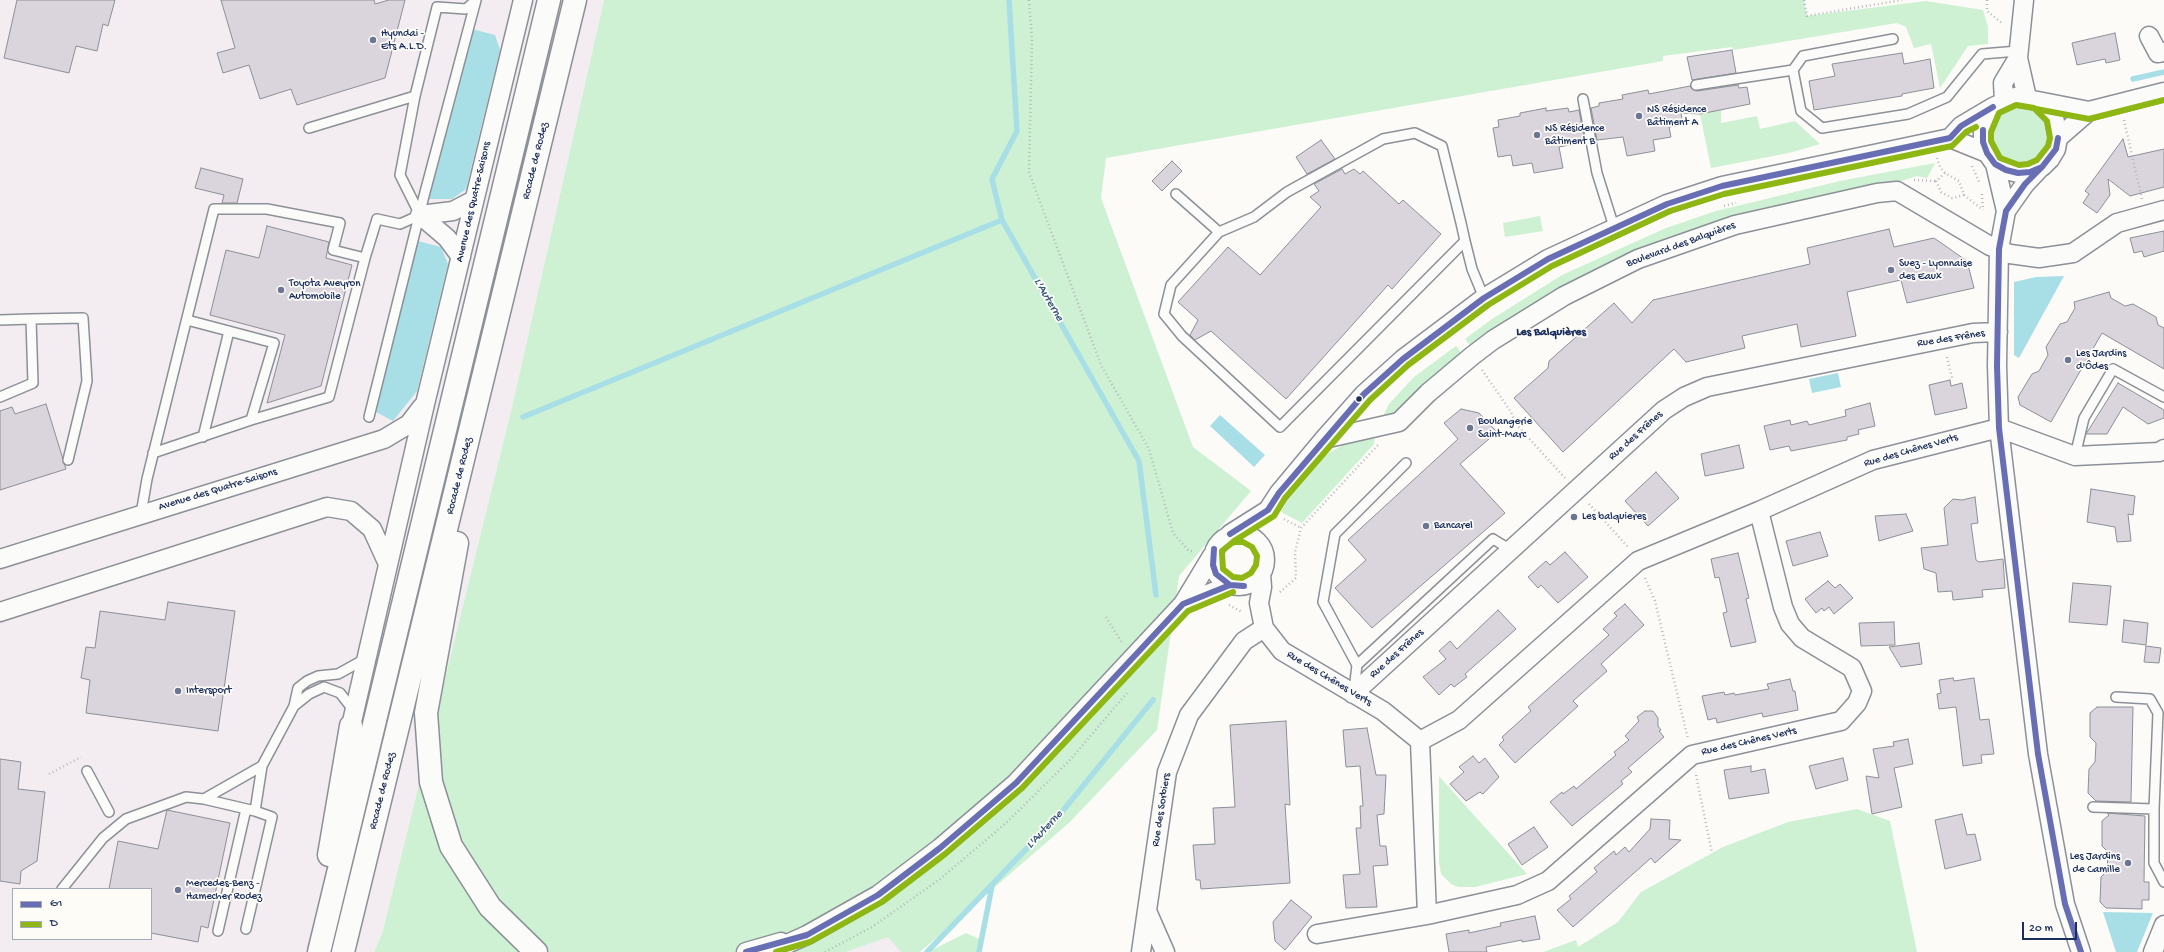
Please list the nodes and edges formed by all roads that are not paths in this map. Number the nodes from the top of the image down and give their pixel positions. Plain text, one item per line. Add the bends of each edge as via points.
1 (476, 0) edge
2 (523, 0) edge
3 (549, 0) edge
4 (575, 0) edge
5 (2024, 2) edge
6 (2149, 36) dead end
7 (1893, 39) dead end
8 (2164, 52) edge
9 (2013, 54) junction
10 (1793, 70) junction
11 (1696, 85) dead end
12 (2164, 92) edge
13 (415, 96) junction
14 (1583, 99) dead end
15 (2033, 99) junction
16 (1998, 104) junction
17 (2089, 111) junction
18 (309, 128) dead end
19 (1950, 138) junction
20 (2058, 138) junction
21 (1991, 158) junction
22 (2042, 167) junction
23 (1176, 194) dead end
24 (474, 200) junction
25 (2164, 210) edge
26 (2006, 211) junction
27 (420, 215) junction
28 (1614, 227) junction
29 (1219, 232) junction
30 (1465, 242) junction
31 (1999, 249) junction
32 (461, 257) junction
33 (364, 258) junction
34 (1484, 298) junction
35 (31, 319) junction
36 (0, 320) edge
37 (188, 320) junction
38 (229, 331) junction
39 (1998, 332) junction
40 (0, 397) edge
41 (2164, 397) edge
42 (425, 404) junction
43 (369, 417) dead end
44 (251, 420) junction
45 (1999, 428) junction
46 (203, 437) junction
47 (1324, 439) junction
48 (2162, 451) edge
49 (153, 453) junction
50 (2075, 456) junction
51 (68, 460) dead end
52 (1406, 463) dead end
53 (454, 504) junction
54 (1268, 510) junction
55 (1759, 511) junction
56 (141, 514) junction
57 (1230, 534) junction
58 (1263, 547) junction
59 (1511, 550) junction
60 (1212, 556) junction
61 (0, 559) edge
62 (388, 564) junction
63 (1261, 574) junction
64 (1234, 586) junction
65 (1259, 603) junction
66 (1183, 604) junction
67 (0, 612) edge
68 (1264, 628) junction
69 (365, 659) junction
70 (1357, 665) junction
71 (1353, 694) junction
72 (2116, 697) dead end
73 (294, 706) junction
74 (353, 719) junction
75 (1420, 741) junction
76 (262, 766) junction
77 (87, 771) dead end
78 (204, 799) junction
79 (2093, 807) dead end
80 (2154, 809) junction
81 (251, 810) junction
82 (109, 812) dead end
83 (2164, 882) edge
84 (63, 888) edge
85 (1147, 911) junction
86 (1427, 915) junction
87 (2164, 925) edge
88 (246, 929) dead end
89 (218, 930) dead end
90 (1317, 934) dead end
91 (807, 935) junction
92 (318, 952) edge
93 (343, 952) edge
94 (536, 952) edge
95 (746, 952) edge
96 (769, 952) edge
97 (1141, 952) edge
98 (1165, 952) edge
99 (2081, 952) edge
100 (2153, 952) edge

1 - 13 lane via 466,9 437,7
1 - 27 lane
2 - 24 street, Avenue des Quatre-Saisons
3 - 92 highway
4 - 53 highway, Rocade de Rodez
5 - 9 street
6 - 8 street via 2158,53
7 - 10 lane via 1803,56
9 - 10 lane via 1982,54 1947,97 1908,114 1822,128 1801,111
9 - 15 street
9 - 16 street
10 - 11 lane
12 - 17 street
13 - 18 lane
13 - 27 lane via 400,175
14 - 28 lane via 1597,173
15 - 16 street via 2015,98
15 - 17 street
15 - 20 street via 2054,117
16 - 19 street via 1961,126
16 - 21 street via 1983,130 1983,142
17 - 20 street
19 - 21 street
19 - 28 street via 1722,186 1667,204
20 - 22 street via 2056,149
21 - 22 street via 2006,170 2018,173
21 - 26 street
22 - 26 street via 2025,184
23 - 29 lane
24 - 27 street via 453,211
24 - 32 street, Avenue des Quatre-Saisons
25 - 31 street, Boulevard des Balquières via 2116,223 2073,253 2039,258 2010,254
26 - 31 street
27 - 32 street via 447,238
27 - 33 lane via 400,224 377,219
27 - 43 lane
28 - 34 street via 1548,259
29 - 30 lane via 1254,217 1286,192 1383,139 1415,132 1442,146
29 - 30 lane via 1171,285 1164,314 1182,336 1280,427
30 - 34 lane via 1472,269
31 - 39 street
31 - 47 street, Boulevard des Balquières via 1975,238 1898,191 1877,193 1735,225 1638,259 1564,296 1477,352 1398,422
32 - 42 street, Avenue des Quatre-Saisons
33 - 37 lane via 333,250 340,223 267,209 214,210
33 - 44 lane via 329,397
34 - 47 street via 1404,359 1364,394
35 - 36 lane
35 - 40 lane via 33,383
35 - 51 lane via 83,318 87,381
37 - 38 lane
37 - 49 lane
38 - 44 lane via 274,343
38 - 46 lane
39 - 45 street
39 - 59 street, Rue des Frênes via 1973,333 1707,387 1684,397 1664,410
41 - 50 lane via 2113,369 2084,418
42 - 56 street, Avenue des Quatre-Saisons via 409,424 384,439
42 - 62 street, Avenue des Quatre-Saisons
44 - 46 lane
45 - 50 street
45 - 55 street, Rue des Chênes Verts via 1873,460
45 - 99 street via 2038,754 2064,897
46 - 49 lane
47 - 54 street via 1278,493
48 - 50 street
49 - 56 lane
52 - 70 lane via 1334,534 1323,602
53 - 93 highway, Rocade de Rodez
53 - 94 highway via 458,546 426,713 431,782 451,846 490,907
54 - 57 street
54 - 58 street
55 - 75 street, Rue des Chênes Verts via 1638,561 1459,720
55 - 86 street, Rue des Chênes Verts via 1790,624 1802,638 1852,668 1862,691 1857,703 1841,721 1692,755 1548,881 1517,895
56 - 61 street, Avenue des Quatre-Saisons
57 - 58 street via 1252,536
57 - 60 street via 1218,543
58 - 63 street via 1265,561
59 - 70 lane via 1493,539
59 - 71 street, Rue des Frênes
60 - 64 street via 1216,574
60 - 66 street
62 - 67 street via 372,529 350,512 327,507
62 - 69 street, Avenue des Quatre-Saisons
63 - 64 street via 1251,583
63 - 65 street, Rue des Chênes Verts
64 - 65 street
64 - 66 street
65 - 68 street, Rue des Chênes Verts
66 - 91 street via 1016,783 878,895
68 - 71 street, Rue des Chênes Verts via 1282,651
68 - 85 street, Rue des Sorbiers via 1244,641 1189,715 1167,772
69 - 73 lane via 338,674 318,676 307,681 298,688
69 - 74 street, Avenue des Quatre-Saisons
70 - 71 lane
71 - 75 street, Rue des Chênes Verts via 1383,711
72 - 80 lane via 2150,699 2158,713
73 - 74 lane via 309,694 324,687 340,693
73 - 76 lane
74 - 92 highway via 332,832
75 - 86 street
76 - 78 lane
76 - 81 lane
77 - 82 lane
78 - 81 lane
78 - 84 lane via 186,797 126,819 103,838
79 - 80 lane
80 - 83 lane via 2154,863
81 - 88 lane via 272,817
81 - 89 lane
85 - 97 street, Rue des Sorbiers
85 - 98 street
86 - 90 street, Rue des Chênes Verts
87 - 100 street
91 - 95 street
91 - 96 street

